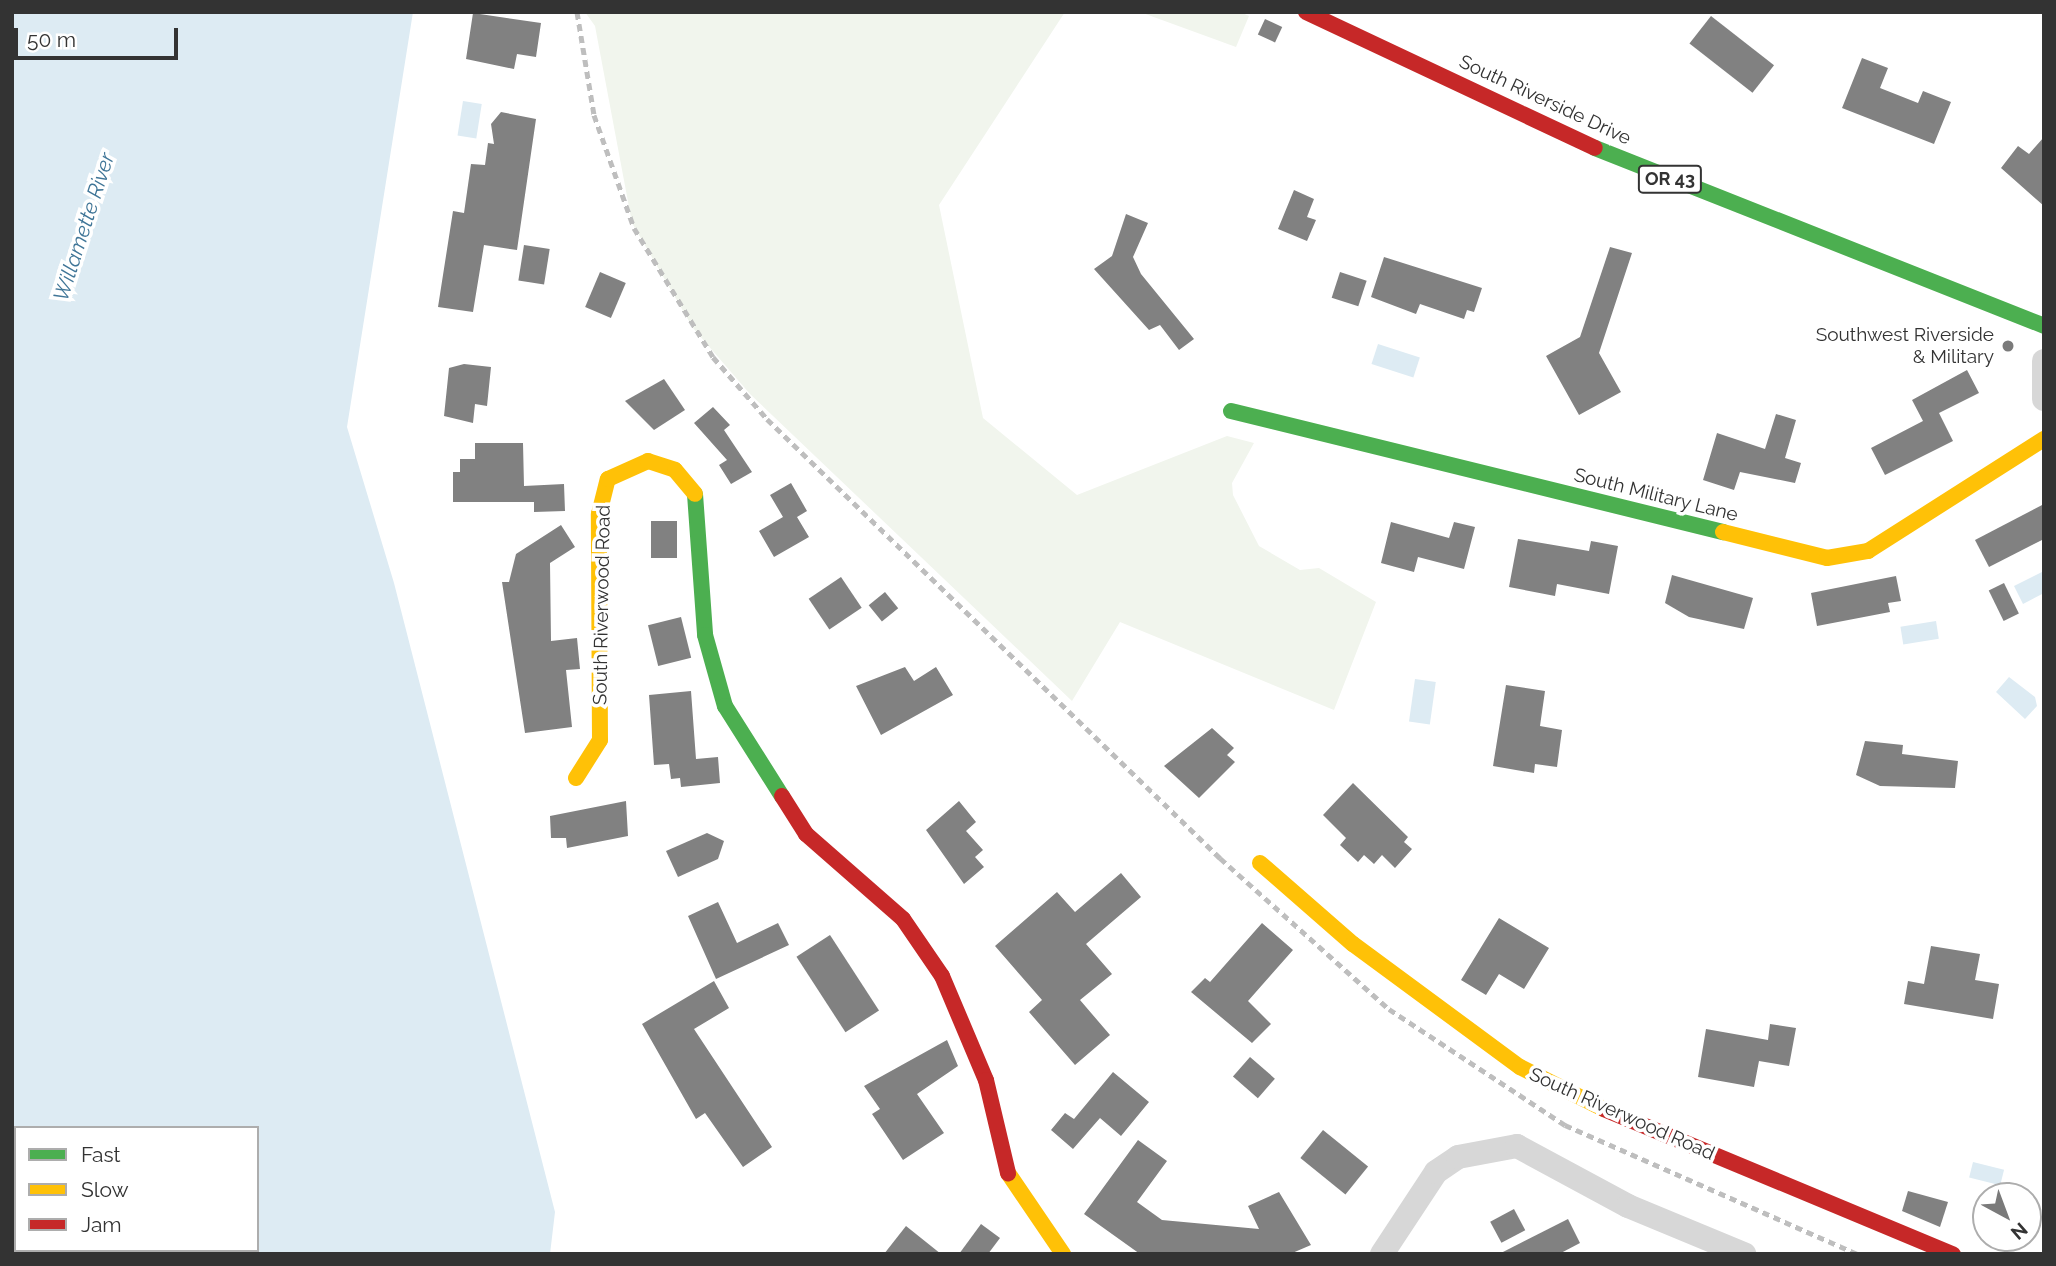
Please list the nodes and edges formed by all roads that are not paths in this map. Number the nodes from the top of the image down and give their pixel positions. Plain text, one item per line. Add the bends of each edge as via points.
1 (1306, 12) edge
2 (2044, 326) edge
3 (2044, 361) edge
4 (2044, 399) edge
5 (1231, 411) dead end
6 (2044, 439) edge
7 (576, 778) dead end
8 (1260, 863) dead end
9 (1063, 1254) edge
10 (1382, 1254) edge
11 (1744, 1254) edge
12 (1953, 1254) edge

1 - 2 street, South Riverside Drive / OR 43 via 1612,156
3 - 4 street via 2039,380
5 - 6 street, South Military Lane via 1846,559 1900,533
7 - 9 street, South Riverwood Road via 600,740 599,514 607,479 648,461 675,470 695,494 705,635 725,706 806,834 903,919 942,976 986,1080 1006,1170
8 - 12 street, South Riverwood Road via 1353,944 1520,1067 1871,1224
10 - 11 street via 1436,1172 1458,1157 1517,1146 1628,1206

